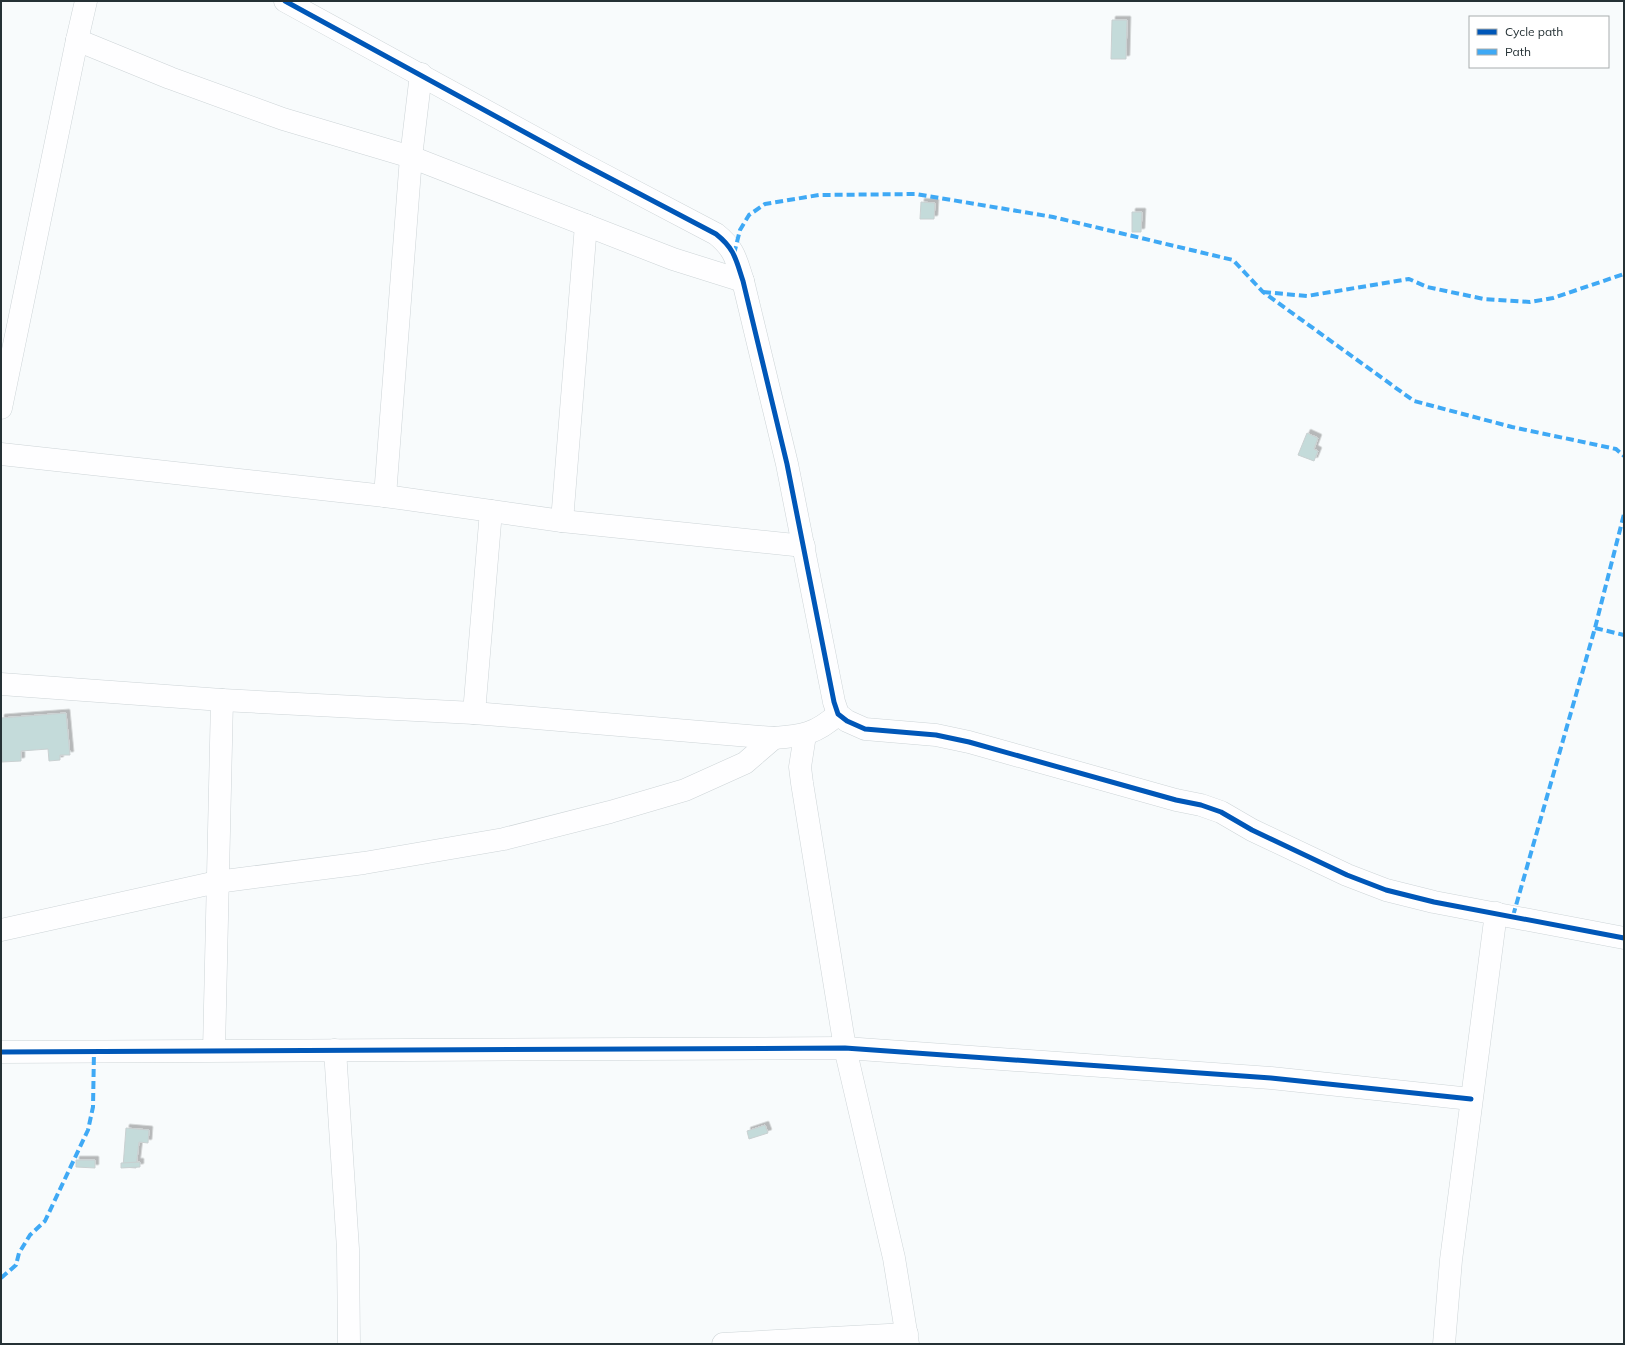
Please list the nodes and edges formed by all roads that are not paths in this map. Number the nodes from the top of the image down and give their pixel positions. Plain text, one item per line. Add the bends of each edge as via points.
1 (86, 1) edge
2 (285, 1) edge
3 (76, 40) junction
4 (421, 74) junction
5 (411, 157) junction
6 (586, 225) junction
7 (743, 281) junction
8 (1, 408) edge
9 (1, 454) edge
10 (385, 496) junction
11 (491, 512) junction
12 (562, 521) junction
13 (804, 546) junction
14 (1, 684) edge
15 (222, 700) junction
16 (474, 713) junction
17 (838, 714) junction
18 (805, 735) junction
19 (774, 738) junction
20 (217, 882) junction
21 (1496, 912) junction
22 (1, 930) edge
23 (1624, 938) edge
24 (845, 1048) junction
25 (214, 1050) junction
26 (335, 1050) junction
27 (1, 1052) edge
28 (1471, 1099) junction
29 (907, 1339) edge
30 (349, 1344) edge
31 (723, 1344) edge
32 (1444, 1344) edge

1 - 3 street
2 - 4 street
3 - 5 street via 283,119
3 - 8 street
4 - 5 street
4 - 7 street via 716,234 728,244 734,254
5 - 6 street
5 - 10 street
6 - 7 street via 673,259
6 - 12 street
7 - 13 street
9 - 10 street
10 - 11 street
11 - 12 street
11 - 16 street
12 - 13 street
13 - 17 street
14 - 15 street
15 - 16 street
15 - 20 street
16 - 19 street
17 - 18 street via 825,726
17 - 21 street via 865,729 969,742 1201,805 1386,890 1434,902
18 - 19 street
18 - 24 street via 800,767 802,783
19 - 20 street via 745,764 685,790 610,812 504,839 364,863
20 - 22 street
20 - 25 street
21 - 23 street
21 - 28 street
24 - 26 street
24 - 28 street via 1271,1078
24 - 29 street via 894,1258
25 - 26 street
25 - 27 street
26 - 30 street via 348,1249
28 - 32 street via 1450,1260
29 - 31 street

